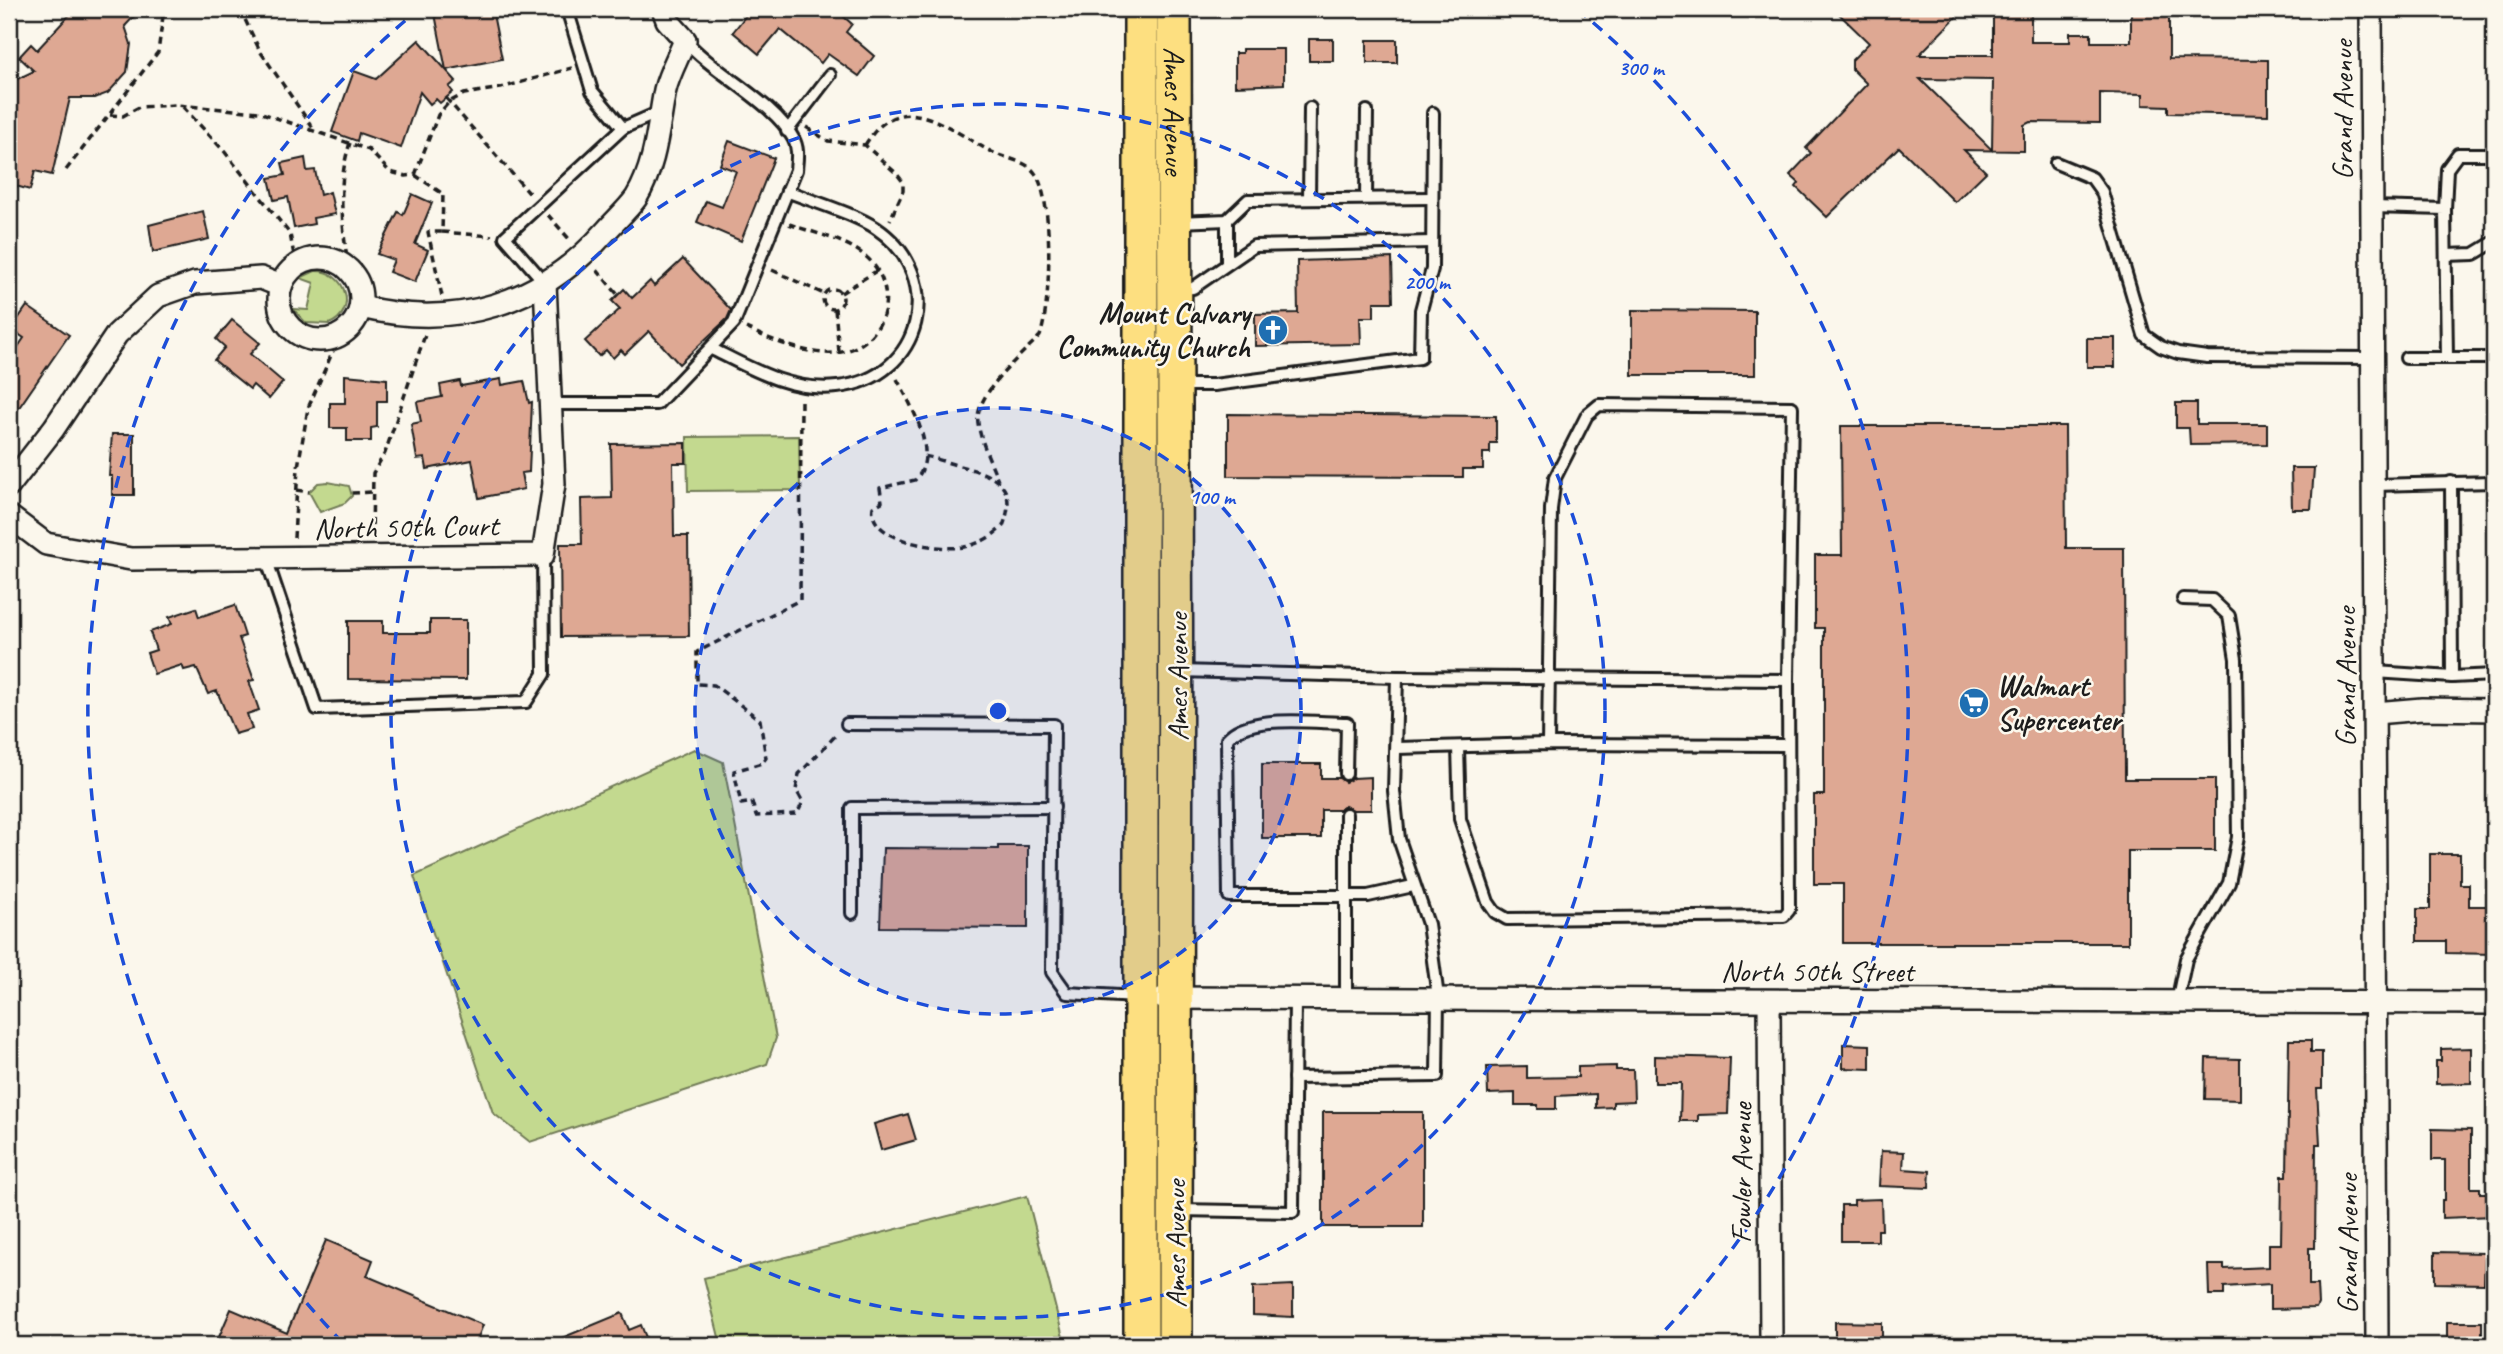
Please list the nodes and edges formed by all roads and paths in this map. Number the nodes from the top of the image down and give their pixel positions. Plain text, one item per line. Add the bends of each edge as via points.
1 (164, 9) edge
2 (240, 9) edge
3 (567, 9) edge
4 (663, 9) edge
5 (1141, 9) edge
6 (1174, 9) edge
7 (2371, 9) edge
8 (685, 40) junction
9 (584, 65) junction
10 (830, 75) dead end
11 (182, 106) junction
12 (1310, 108) dead end
13 (662, 111) junction
14 (1367, 111) dead end
15 (1433, 113) dead end
16 (110, 115) junction
17 (795, 120) junction
18 (623, 128) junction
19 (314, 130) junction
20 (787, 131) junction
21 (350, 143) junction
22 (865, 145) junction
23 (2494, 154) edge
24 (2056, 163) dead end
25 (66, 170) dead end
26 (415, 175) junction
27 (787, 191) junction
28 (1366, 198) junction
29 (1432, 198) junction
30 (1309, 199) junction
31 (2372, 207) junction
32 (2445, 209) junction
33 (776, 220) junction
34 (1227, 220) junction
35 (442, 232) junction
36 (882, 234) junction
37 (505, 237) junction
38 (1162, 240) junction
39 (1432, 242) junction
40 (2494, 242) edge
41 (2446, 255) junction
42 (1227, 263) junction
43 (759, 264) junction
44 (296, 266) junction
45 (348, 268) junction
46 (878, 270) junction
47 (545, 283) junction
48 (281, 286) junction
49 (1175, 289) junction
50 (841, 293) junction
51 (824, 294) junction
52 (361, 307) junction
53 (835, 308) junction
54 (439, 315) junction
55 (734, 323) junction
56 (340, 335) junction
57 (712, 349) junction
58 (839, 352) junction
59 (2373, 358) junction
60 (2406, 358) dead end
61 (2447, 358) junction
62 (2494, 358) edge
63 (890, 365) junction
64 (801, 385) junction
65 (1177, 385) junction
66 (551, 404) junction
67 (924, 456) junction
68 (998, 480) junction
69 (2451, 482) junction
70 (2494, 482) edge
71 (2374, 485) junction
72 (9, 486) edge
73 (296, 490) junction
74 (309, 492) dead end
75 (373, 492) junction
76 (352, 493) dead end
77 (9, 516) edge
78 (543, 555) junction
79 (371, 557) junction
80 (266, 558) junction
81 (294, 558) junction
82 (2183, 599) dead end
83 (1160, 671) junction
84 (2375, 672) junction
85 (2494, 675) edge
86 (1397, 677) junction
87 (1549, 677) junction
88 (2452, 677) junction
89 (1788, 680) junction
90 (2494, 710) edge
91 (2375, 713) junction
92 (847, 724) joint
93 (1548, 744) junction
94 (1788, 745) junction
95 (1458, 747) junction
96 (1397, 748) junction
97 (1346, 774) dead end
98 (1054, 807) junction
99 (1346, 814) dead end
100 (1413, 886) junction
101 (1346, 896) junction
102 (852, 913) dead end
103 (1140, 997) junction
104 (1438, 997) junction
105 (1175, 998) junction
106 (1295, 998) junction
107 (1346, 998) junction
108 (1769, 1001) junction
109 (2177, 1002) junction
110 (2375, 1002) junction
111 (2494, 1003) edge
112 (1294, 1078) junction
113 (1175, 1210) junction
114 (1140, 1345) edge
115 (1175, 1345) edge
116 (1771, 1345) edge
117 (2377, 1345) edge

1 - 16 path via 158,52
2 - 19 path via 260,51
3 - 9 lane
4 - 8 street
5 - 38 main road, Ames Avenue
6 - 38 main road, Ames Avenue
7 - 31 street, Grand Avenue
8 - 13 street
8 - 20 lane
9 - 18 lane via 592,91
9 - 26 path via 501,88 464,93 449,102 438,115
10 - 17 lane
11 - 16 path via 139,107 123,116
11 - 19 path via 259,112
11 - 44 path via 290,234
12 - 30 lane
13 - 18 lane
13 - 47 street via 657,145 636,197 586,254
14 - 28 lane
15 - 29 lane
16 - 25 path
17 - 20 lane
17 - 22 path via 828,141
18 - 37 lane
19 - 21 path
20 - 27 lane via 797,152 796,170
21 - 26 path via 369,150 390,172
21 - 45 path via 340,205
22 - 36 path via 903,182 900,200
22 - 68 path via 888,118 928,116 994,154 1027,165 1037,175 1046,219 1049,285 1042,328 1040,336 1004,372 978,415
23 - 32 lane via 2458,154 2447,169
24 - 59 lane via 2092,178 2102,192 2144,335 2161,347 2207,357
26 - 35 path via 443,194
27 - 33 lane
27 - 36 lane
28 - 29 lane
28 - 30 lane
29 - 39 lane
30 - 34 lane via 1248,200
31 - 32 lane
31 - 59 street, Grand Avenue
32 - 41 lane
33 - 43 lane
33 - 46 path via 846,245
34 - 38 lane
34 - 42 lane
35 - 37 path
35 - 54 path via 428,232
36 - 63 lane via 897,248 914,278 918,299 917,324 903,352
37 - 47 lane
38 - 49 main road, Ames Avenue
38 - 83 main road, Ames Avenue
39 - 42 lane via 1254,246
39 - 65 lane via 1432,269 1421,310 1420,358 1214,385
40 - 41 lane via 2474,254
41 - 61 lane
42 - 49 lane via 1194,288
43 - 51 path
43 - 55 lane
44 - 45 street via 315,257
44 - 48 street
45 - 52 street via 358,281
46 - 50 path
46 - 58 path via 886,298 877,329 863,342
47 - 54 street via 479,311
47 - 66 street
48 - 56 street via 279,307 294,331 320,341
48 - 72 street via 261,278 195,283 158,296 117,334 54,429
49 - 65 main road, Ames Avenue
50 - 51 path via 833,289
50 - 53 path via 842,302
51 - 53 path via 826,306
52 - 54 street via 396,315
52 - 56 street via 356,320
53 - 58 path
54 - 75 path via 385,453 376,464
55 - 57 lane
55 - 58 path via 776,343
56 - 73 path via 308,408
57 - 64 lane via 775,380
57 - 66 lane via 657,404
59 - 71 street, Grand Avenue
60 - 61 lane
61 - 62 lane
63 - 64 lane via 858,384 835,388
63 - 67 path via 923,436
64 - 92 path via 800,600 697,652 697,684 713,685 760,720 766,758 734,771 740,804 752,802 756,816 797,814 803,802 796,790 799,774
65 - 83 main road, Ames Avenue
66 - 78 street via 554,484
67 - 68 path
67 - 68 path via 919,475 907,483 880,488 882,502 872,510 889,536 964,547 976,544 1003,526 1009,509
69 - 70 lane
69 - 71 lane
69 - 88 lane
71 - 84 street, Grand Avenue
73 - 74 path
73 - 81 path
75 - 76 path
75 - 79 path
77 - 80 street, North 50th Court via 46,544 131,559
78 - 79 street, North 50th Court
78 - 80 lane via 544,674 526,702 317,709
79 - 81 street, North 50th Court
80 - 81 street, North 50th Court
82 - 109 lane via 2212,600 2229,615 2236,659 2238,837 2229,883 2186,959
83 - 86 lane
83 - 103 main road, Ames Avenue
83 - 105 main road, Ames Avenue
84 - 88 lane
84 - 91 street, Grand Avenue
85 - 88 lane
86 - 87 lane
86 - 96 lane
87 - 89 lane
87 - 89 lane via 1555,478 1587,415 1599,405 1792,407
87 - 93 lane
89 - 94 lane
90 - 91 street
91 - 110 street, Grand Avenue
92 - 98 lane via 1054,725
93 - 94 lane
93 - 95 lane
94 - 95 lane via 1789,910 1774,918 1507,919 1488,902 1460,819
95 - 96 lane
96 - 100 lane via 1399,839
97 - 101 lane via 1347,723 1256,723 1235,729 1227,739 1229,896
98 - 102 lane via 852,808
98 - 103 lane via 1052,972 1067,993
99 - 101 lane
100 - 101 lane
100 - 104 lane via 1428,924
101 - 107 lane
103 - 105 street, North 50th Street
103 - 114 main road, Ames Avenue
104 - 107 street, North 50th Street
104 - 108 street, North 50th Street
104 - 112 lane via 1437,1076
105 - 106 street, North 50th Street
105 - 113 main road, Ames Avenue
106 - 107 street, North 50th Street
106 - 112 lane
108 - 109 street, North 50th Street
108 - 116 street, Fowler Avenue
109 - 110 street, North 50th Street
110 - 111 street, North 50th Street
110 - 117 street, Grand Avenue
112 - 113 lane via 1293,1212
113 - 115 main road, Ames Avenue

